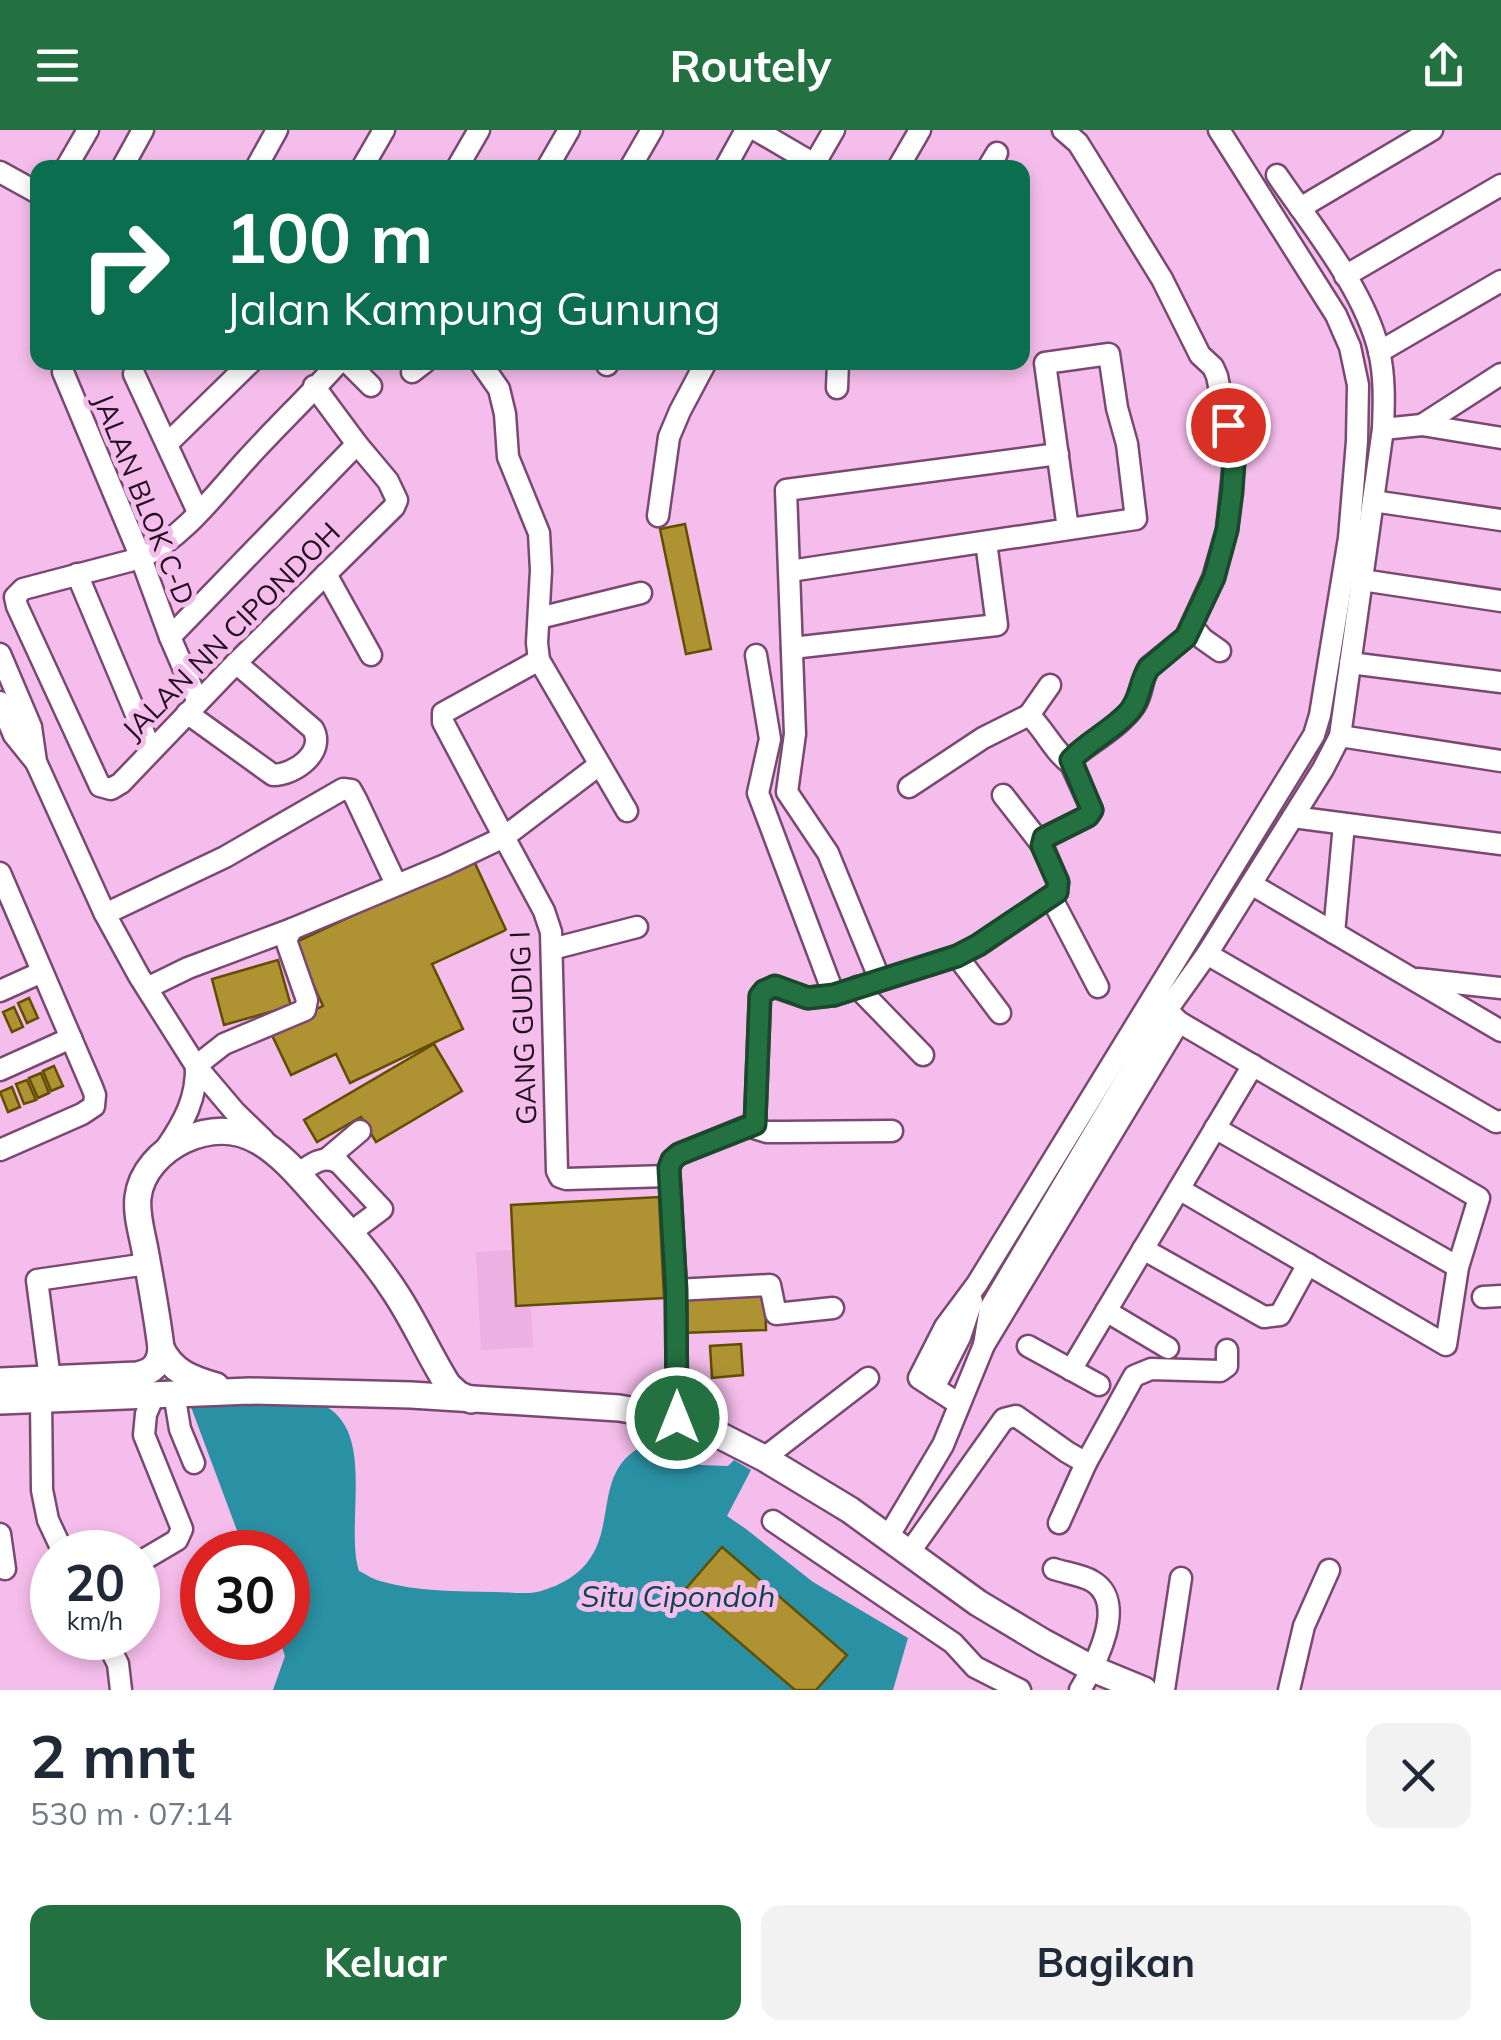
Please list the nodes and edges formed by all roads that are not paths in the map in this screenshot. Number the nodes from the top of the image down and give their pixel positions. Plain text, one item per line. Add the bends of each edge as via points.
1 (88, 130) edge
2 (143, 130) edge
3 (277, 130) edge
4 (384, 130) edge
5 (479, 130) edge
6 (569, 130) edge
7 (652, 130) edge
8 (746, 130) edge
9 (756, 130) edge
10 (834, 130) edge
11 (920, 130) edge
12 (1063, 130) edge
13 (1218, 130) edge
14 (1432, 130) edge
15 (71, 160) edge
16 (126, 160) edge
17 (260, 160) edge
18 (367, 160) edge
19 (462, 160) edge
20 (552, 160) edge
21 (635, 160) edge
22 (729, 160) edge
23 (806, 160) edge
24 (819, 160) edge
25 (903, 160) edge
26 (0, 172) edge
27 (1278, 175) dead end
28 (1501, 186) edge
29 (30, 189) edge
30 (1300, 208) junction
31 (1345, 276) junction
32 (1501, 281) edge
33 (1379, 352) junction
34 (238, 370) edge
35 (332, 370) edge
36 (349, 370) edge
37 (486, 370) edge
38 (702, 370) edge
39 (837, 370) edge
40 (63, 372) dead end
41 (134, 374) dead end
42 (1501, 374) edge
43 (314, 386) junction
44 (371, 386) dead end
45 (836, 388) dead end
46 (1422, 424) junction
47 (1383, 430) junction
48 (1501, 438) edge
49 (167, 444) junction
50 (357, 444) junction
51 (1058, 454) junction
52 (1373, 501) junction
53 (198, 512) junction
54 (658, 516) dead end
55 (1501, 520) edge
56 (1068, 529) junction
57 (986, 542) junction
58 (142, 558) junction
59 (790, 571) junction
60 (77, 574) junction
61 (326, 574) junction
62 (1362, 580) junction
63 (640, 593) dead end
64 (1501, 601) edge
65 (538, 618) junction
66 (1192, 626) junction
67 (170, 637) junction
68 (792, 648) junction
69 (1220, 651) dead end
70 (0, 654) edge
71 (370, 655) dead end
72 (756, 655) dead end
73 (539, 660) junction
74 (236, 663) junction
75 (1350, 663) junction
76 (1501, 682) edge
77 (1050, 685) dead end
78 (0, 702) edge
79 (193, 707) junction
80 (64, 712) junction
81 (1030, 715) junction
82 (22, 731) junction
83 (1340, 736) junction
84 (151, 750) junction
85 (1501, 761) edge
86 (1071, 764) junction
87 (600, 765) junction
88 (908, 787) dead end
89 (1003, 795) dead end
90 (627, 810) dead end
91 (1293, 817) junction
92 (1344, 824) junction
93 (504, 836) junction
94 (1501, 844) edge
95 (1042, 846) junction
96 (0, 873) edge
97 (396, 884) junction
98 (1251, 884) junction
99 (1050, 897) junction
100 (7, 908) edge
101 (116, 909) junction
102 (292, 928) junction
103 (637, 928) dead end
104 (1334, 933) junction
105 (552, 949) junction
106 (1207, 954) junction
107 (957, 956) junction
108 (42, 972) junction
109 (1412, 979) junction
110 (880, 980) junction
111 (1098, 987) dead end
112 (147, 988) junction
113 (858, 988) junction
114 (1501, 988) edge
115 (0, 991) edge
116 (834, 995) junction
117 (1000, 1013) dead end
118 (1173, 1016) junction
119 (1501, 1031) edge
120 (71, 1038) junction
121 (922, 1055) dead end
122 (1252, 1065) junction
123 (196, 1066) junction
124 (0, 1070) edge
125 (1501, 1121) edge
126 (751, 1127) junction
127 (1214, 1128) junction
128 (360, 1130) dead end
129 (892, 1131) dead end
130 (0, 1150) edge
131 (277, 1152) junction
132 (159, 1158) junction
133 (313, 1166) junction
134 (668, 1176) junction
135 (1179, 1189) junction
136 (361, 1225) junction
137 (1143, 1249) junction
138 (147, 1264) junction
139 (1308, 1264) junction
140 (1458, 1267) junction
141 (676, 1290) junction
142 (833, 1308) dead end
143 (1106, 1311) junction
144 (1028, 1346) dead end
145 (161, 1348) junction
146 (1168, 1348) dead end
147 (1227, 1350) dead end
148 (439, 1369) junction
149 (1071, 1370) junction
150 (868, 1378) dead end
151 (0, 1381) edge
152 (1099, 1385) dead end
153 (45, 1389) junction
154 (250, 1391) junction
155 (164, 1393) junction
156 (411, 1395) junction
157 (470, 1400) junction
158 (0, 1401) edge
159 (958, 1404) junction
160 (677, 1418) junction
161 (764, 1458) junction
162 (1086, 1462) junction
163 (194, 1464) dead end
164 (773, 1521) dead end
165 (1059, 1523) dead end
166 (55, 1530) edge
167 (0, 1534) edge
168 (899, 1545) junction
169 (160, 1550) edge
170 (5, 1568) dead end
171 (1054, 1569) dead end
172 (1329, 1570) dead end
173 (1181, 1578) dead end
174 (116, 1660) edge
175 (1087, 1679) edge
176 (121, 1690) edge
177 (1020, 1690) edge
178 (1144, 1690) edge
179 (1164, 1690) edge
180 (1289, 1690) edge

1 - 15 street
2 - 16 street
3 - 17 street
4 - 18 street
5 - 19 street
6 - 20 street
7 - 21 street
8 - 22 street
9 - 23 street
10 - 24 street
11 - 25 street
12 - 66 street via 1078,143 1217,376 1234,462 1232,492 1217,566
13 - 159 street via 1336,315 1358,384 1349,538 1320,715 1314,735 977,1284 960,1337 927,1383
14 - 30 street
26 - 29 street
27 - 30 street
28 - 31 street
30 - 31 street
31 - 33 street
32 - 33 street
33 - 47 street
34 - 49 street
35 - 43 street
36 - 44 street
37 - 65 street via 499,389 508,457 539,533
38 - 54 street via 669,437
39 - 45 street
40 - 58 street, JALAN BLOK C-D
41 - 49 street
42 - 46 street
43 - 50 street
43 - 53 street
46 - 47 street
46 - 48 street
47 - 52 street
49 - 53 street
50 - 61 street, JALAN NN CIPONDOH via 397,500
50 - 67 street
51 - 56 street
51 - 56 street via 1045,363 1110,354 1136,519
51 - 59 street via 786,490
52 - 55 street
52 - 62 street
53 - 58 street
56 - 57 street
57 - 59 street
57 - 68 street via 997,625
58 - 60 street
58 - 67 street, JALAN BLOK C-D
59 - 68 street
60 - 80 street via 15,596
60 - 84 street
61 - 71 street
61 - 74 street, JALAN NN CIPONDOH
62 - 64 street
62 - 75 street
63 - 65 street
65 - 73 street
66 - 69 street
66 - 86 street via 1144,674 1132,708
67 - 79 street, JALAN BLOK C-D
68 - 110 street via 795,734 787,792 828,854
70 - 82 street
72 - 116 street via 770,738 758,793
73 - 87 street
73 - 93 street, GANG GUDIG I via 443,712
74 - 79 street, JALAN NN CIPONDOH
74 - 79 street via 313,729 318,744 306,760 273,776
75 - 76 street
75 - 83 street
77 - 81 street
78 - 82 street
79 - 84 street, JALAN NN CIPONDOH
80 - 82 street
80 - 84 street, JALAN NN CIPONDOH via 100,786 121,783
81 - 86 street
81 - 88 street
82 - 101 street
83 - 85 street
83 - 91 street
86 - 95 street via 1091,813 1047,836
87 - 90 street
87 - 93 street
89 - 95 street
91 - 92 street
91 - 98 street
92 - 94 street
92 - 104 street
93 - 97 street
93 - 105 street, GANG GUDIG I via 544,911
95 - 99 street via 1058,882
96 - 100 street
97 - 101 street via 351,790 343,789
97 - 102 street
98 - 104 street
98 - 106 street
99 - 107 street
99 - 111 street
100 - 108 street
101 - 112 street
102 - 112 street
102 - 123 street via 286,940 305,1010 224,1044
103 - 105 street
104 - 109 street
105 - 134 street, GANG GUDIG I via 558,1175
106 - 118 street
106 - 125 street
107 - 110 street
107 - 117 street
108 - 115 street
108 - 120 street
109 - 114 street
109 - 119 street
110 - 113 street
112 - 123 street
113 - 116 street
113 - 121 street
116 - 126 street via 808,998 775,986 760,996
118 - 122 street
118 - 159 street via 984,1345
120 - 124 street
120 - 130 street via 94,1106
122 - 127 street
122 - 140 street via 1479,1198
123 - 131 street
123 - 132 street via 190,1106
126 - 129 street
126 - 134 street via 679,1154
127 - 135 street
127 - 140 street
128 - 133 street
131 - 132 main road via 255,1138 220,1131 187,1139
131 - 133 main road
132 - 138 main road via 138,1196
133 - 136 main road
133 - 136 street via 339,1164 382,1209
134 - 141 street
135 - 137 street
135 - 139 street
136 - 148 main road
137 - 139 street via 1264,1318 1280,1314
137 - 143 street
138 - 145 main road
138 - 153 street via 37,1280
139 - 140 street via 1446,1345
141 - 142 street via 770,1285 776,1314
141 - 160 street
143 - 146 street
143 - 149 street
144 - 149 street
145 - 153 main road via 157,1365 143,1374
145 - 154 main road via 186,1375
147 - 162 street via 1227,1366 1220,1370 1151,1369 1134,1376
148 - 156 main road via 431,1387
148 - 157 main road via 452,1390
149 - 152 street
150 - 161 street
151 - 153 main road
153 - 155 main road
153 - 158 main road
153 - 166 street via 44,1502
154 - 155 main road
154 - 156 main road
155 - 163 street
155 - 169 street via 146,1414 144,1435 182,1529
156 - 157 main road
157 - 160 main road
159 - 168 street
160 - 161 main road
161 - 168 main road
162 - 165 street
162 - 168 street via 1016,1416 1004,1418
164 - 177 street via 953,1643 975,1667
167 - 170 street
168 - 175 main road
171 - 175 street via 1094,1582 1109,1605 1108,1626
172 - 180 street via 1304,1626
173 - 179 street
174 - 176 street
175 - 178 main road

